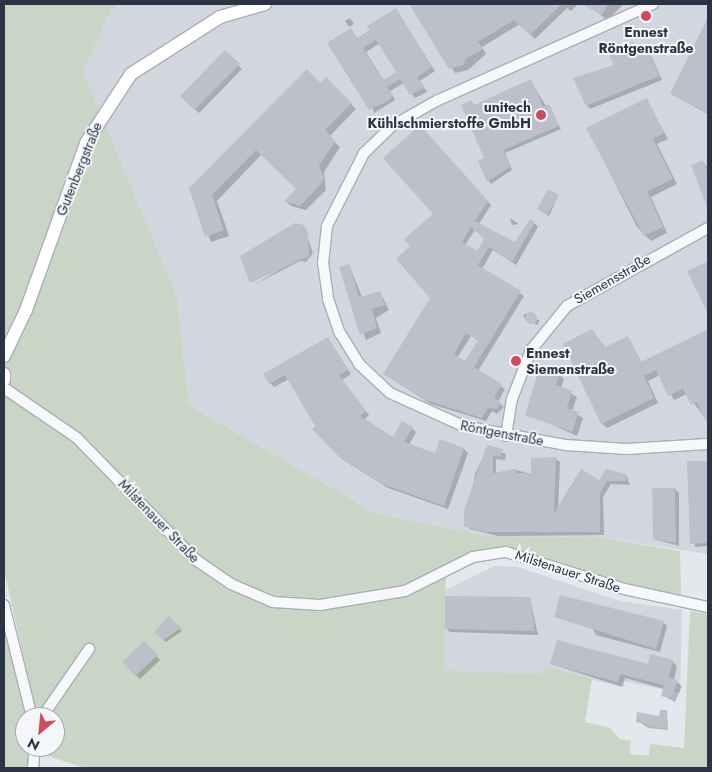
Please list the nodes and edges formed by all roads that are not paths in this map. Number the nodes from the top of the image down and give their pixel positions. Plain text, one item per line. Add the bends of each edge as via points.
1 (265, 4) edge
2 (653, 4) edge
3 (708, 228) edge
4 (4, 356) edge
5 (4, 374) edge
6 (4, 380) edge
7 (4, 388) edge
8 (506, 436) junction
9 (708, 444) edge
10 (4, 605) edge
11 (708, 608) edge
12 (89, 649) dead end
13 (30, 707) edge
14 (49, 707) edge

1 - 4 main road, Gutenbergstraße via 220,17 179,40 131,74 86,143 26,310
2 - 8 street, Röntgenstraße via 438,100 392,126 364,153 327,226 323,262 328,299 340,333 359,364 390,393 420,410 463,426
3 - 8 street, Siemensstraße via 566,306 531,350 512,399
5 - 6 main road
7 - 11 street, Milstenauer Straße via 77,438 196,560 231,584 273,602 320,605 388,594 425,584 473,557 506,552 624,589
8 - 9 street, Röntgenstraße via 627,450
10 - 13 street
12 - 14 street

